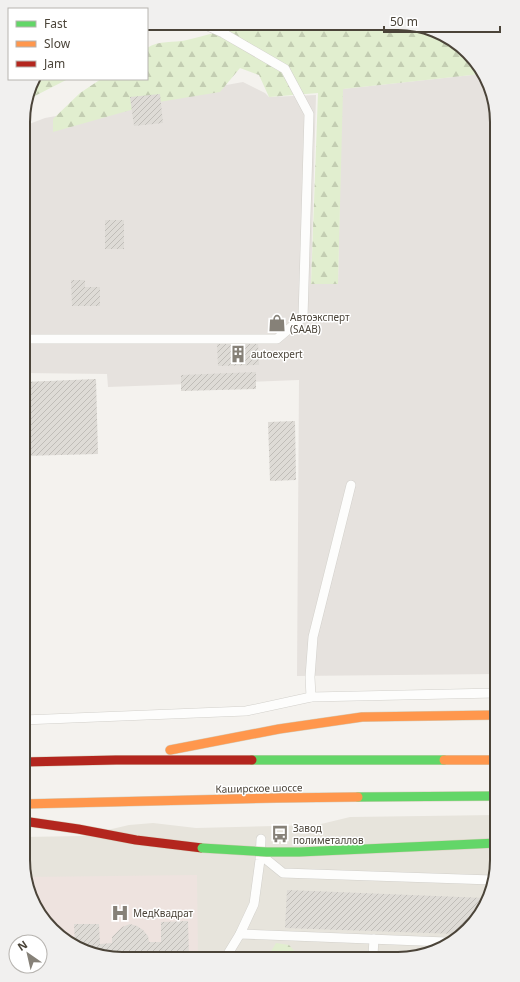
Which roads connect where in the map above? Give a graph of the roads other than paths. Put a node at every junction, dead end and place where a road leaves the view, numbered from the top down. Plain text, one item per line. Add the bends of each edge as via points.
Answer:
1 (216, 30) edge
2 (30, 339) edge
3 (351, 485) dead end
4 (490, 692) edge
5 (311, 697) junction
6 (490, 715) edge
7 (30, 720) edge
8 (116, 760) junction
9 (490, 760) edge
10 (30, 762) edge
11 (490, 796) edge
12 (30, 804) edge
13 (30, 822) edge
14 (261, 839) dead end
15 (490, 843) edge
16 (261, 855) junction
17 (488, 880) edge
18 (240, 934) junction
19 (374, 939) junction
20 (441, 942) edge
21 (229, 952) edge
22 (373, 952) edge

1 - 2 lane via 285,69 309,114 303,317 277,339
3 - 5 lane via 314,637
4 - 5 lane
5 - 7 lane via 246,711
6 - 8 main road via 362,717 279,729
8 - 9 main road
8 - 10 main road
11 - 12 main road, Каширское шоссе
13 - 15 main road, bridge via 136,840 267,852
14 - 16 lane
16 - 17 lane via 283,872
16 - 18 lane via 254,904
18 - 19 lane
18 - 21 lane
19 - 20 lane
19 - 22 lane

